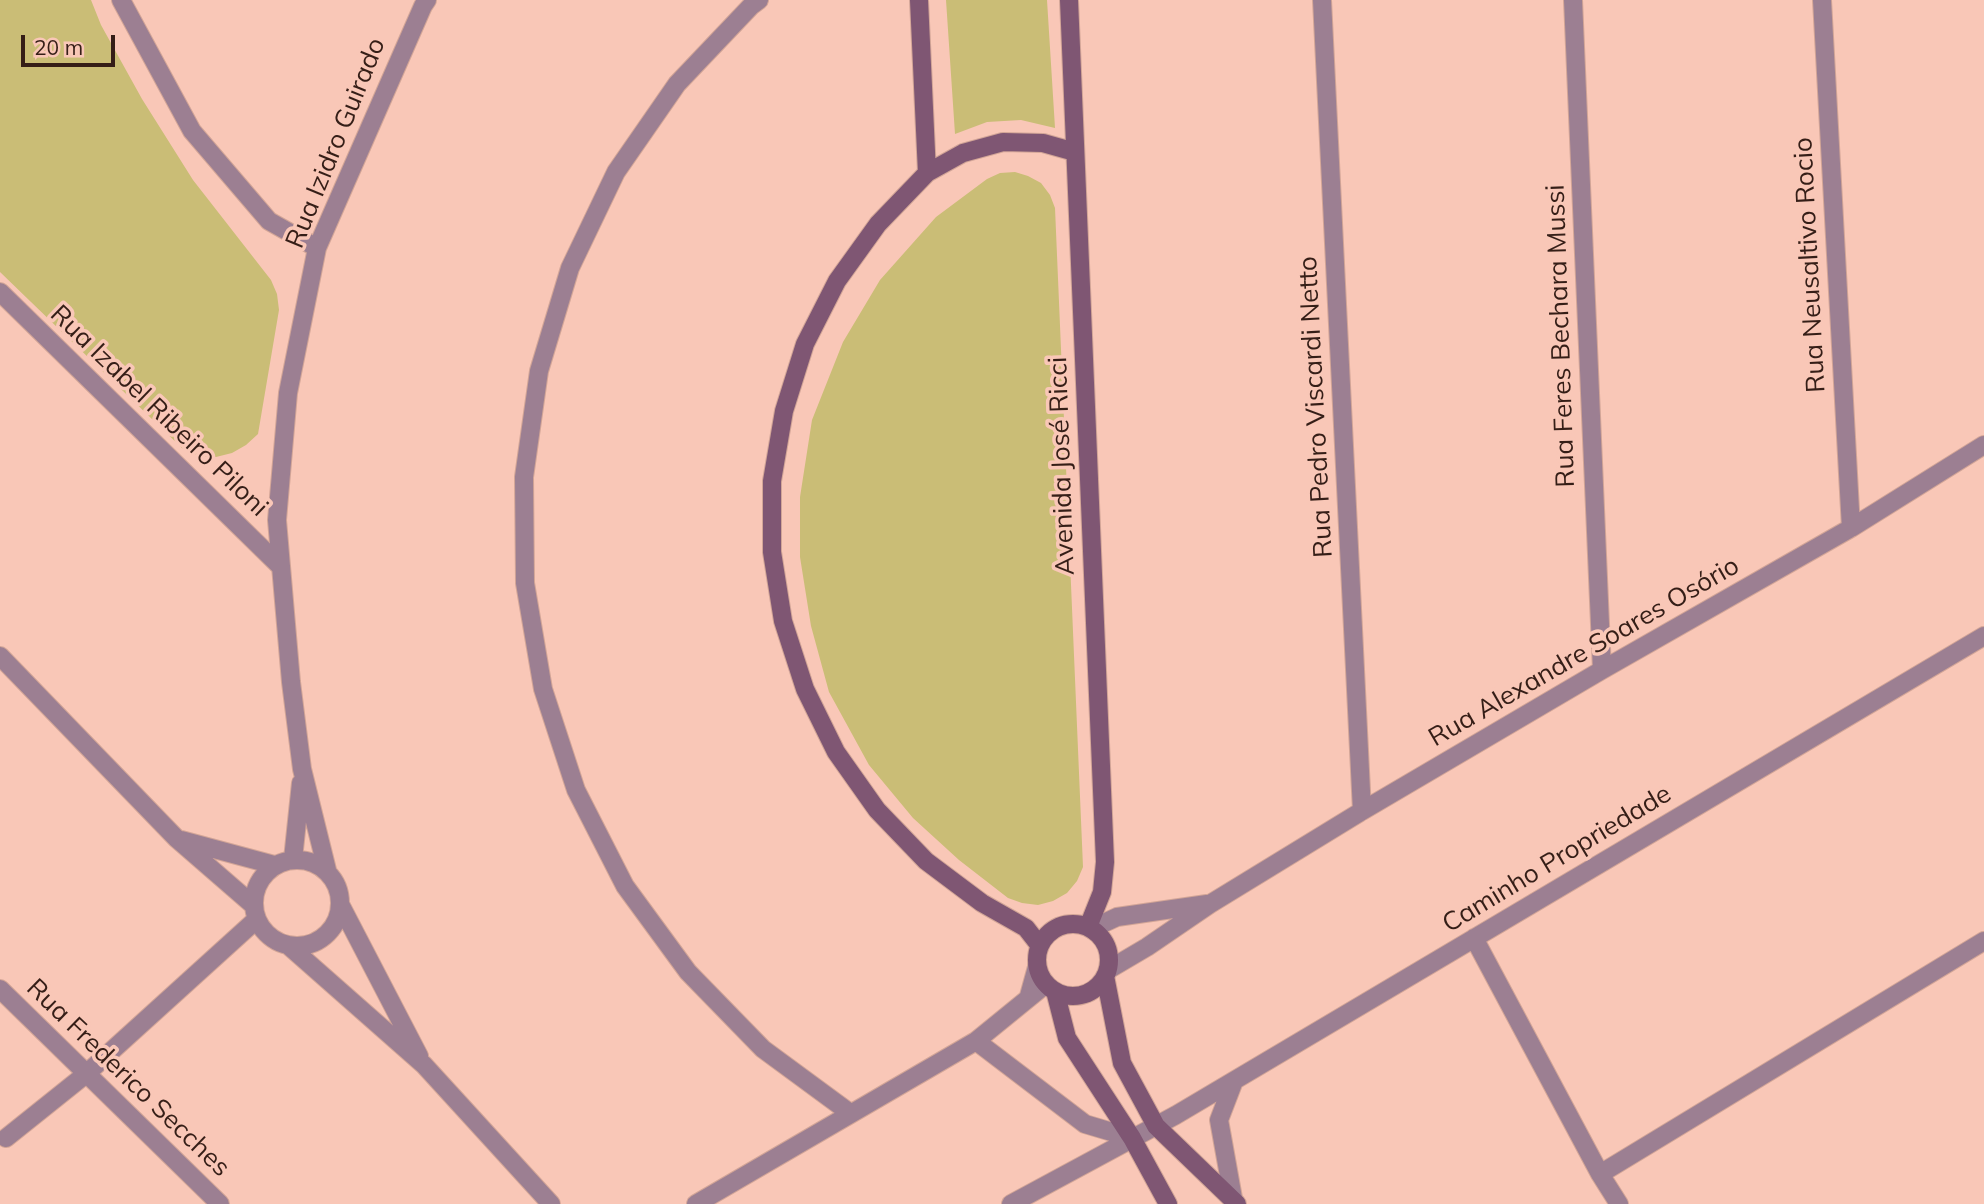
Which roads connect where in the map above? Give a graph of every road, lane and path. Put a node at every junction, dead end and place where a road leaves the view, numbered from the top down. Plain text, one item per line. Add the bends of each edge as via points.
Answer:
1 (121, 0) edge
2 (919, 0) edge
3 (1069, 0) edge
4 (1322, 0) edge
5 (1573, 0) edge
6 (1822, 0) edge
7 (423, 2) edge
8 (752, 2) edge
9 (1075, 152) junction
10 (927, 173) junction
11 (317, 248) junction
12 (0, 292) edge
13 (1984, 445) edge
14 (1851, 528) junction
15 (281, 567) junction
16 (1984, 636) edge
17 (0, 656) edge
18 (1602, 670) junction
19 (302, 769) junction
20 (1362, 811) junction
21 (177, 839) junction
22 (293, 859) junction
23 (274, 865) junction
24 (327, 870) junction
25 (1210, 904) junction
26 (341, 906) junction
27 (255, 912) junction
28 (1090, 928) junction
29 (1474, 938) junction
30 (1984, 941) edge
31 (289, 946) junction
32 (1040, 946) junction
33 (1037, 967) junction
34 (1107, 973) junction
35 (1051, 987) junction
36 (0, 989) edge
37 (1028, 999) junction
38 (976, 1041) junction
39 (424, 1065) junction
40 (86, 1074) junction
41 (1234, 1081) junction
42 (850, 1113) junction
43 (1156, 1126) junction
44 (6, 1138) dead end
45 (1132, 1138) junction
46 (1600, 1174) junction
47 (1235, 1201) edge
48 (220, 1204) edge
49 (551, 1204) edge
50 (696, 1204) edge
51 (1011, 1204) edge
52 (1168, 1204) edge
53 (1619, 1204) edge

1 - 11 street via 192,131 269,221
2 - 10 street
3 - 9 street, Avenida José Ricci
4 - 20 street, Rua Pedro Viscardi Netto
5 - 18 street, Rua Feres Bechara Mussi
6 - 14 street, Rua Neusaltivo Rocio
7 - 11 street, Rua Izidro Guirado
8 - 42 street via 677,84 616,172 570,268 537,384 524,477 525,583 543,689 576,790 625,886 688,972 754,1040
9 - 10 street via 1043,143 1003,142 963,153
9 - 28 street, Avenida José Ricci via 1105,862 1102,892
10 - 32 street via 878,223 837,281 805,344 784,411 774,470 772,552 783,621 805,688 843,762 877,810 926,861 982,903 1026,928
11 - 15 street, Rua Izidro Guirado via 288,393 277,520
12 - 15 street, Rua Izabel Ribeiro Piloni
13 - 14 street, Rua Alexandre Soares Osório
14 - 18 street, Rua Alexandre Soares Osório
15 - 19 street, Rua Izidro Guirado
16 - 29 street, Caminho Propriedade
17 - 21 street
18 - 20 street, Rua Alexandre Soares Osório
19 - 22 street, Rua Izidro Guirado
19 - 24 street, Rua Izidro Guirado
20 - 25 street, Rua Alexandre Soares Osório
21 - 23 street
21 - 27 street
22 - 23 street
22 - 24 street via 311,861
23 - 27 street via 255,890
24 - 26 street via 335,880
25 - 28 street, Rua Alexandre Soares Osório via 1117,917
25 - 34 street, Rua Alexandre Soares Osório
26 - 31 street via 329,933 303,946
26 - 39 street
27 - 31 street via 264,931
27 - 40 street
28 - 32 street via 1074,923 1059,927 1046,935
28 - 34 street via 1105,942
29 - 41 street, Caminho Propriedade
29 - 46 street
30 - 46 street
31 - 39 street
32 - 33 street
33 - 35 street
33 - 37 street
34 - 35 street via 1098,986 1078,996
34 - 43 street via 1122,1063
35 - 37 street
35 - 45 street via 1067,1038
36 - 40 street, Rua Frederico Secches
37 - 38 street
38 - 42 street
38 - 45 street via 1084,1124
39 - 49 street
40 - 44 street
40 - 48 street, Rua Frederico Secches
41 - 43 street, Caminho Propriedade
41 - 47 street via 1220,1120
42 - 50 street
43 - 45 street, Caminho Propriedade
43 - 47 street
45 - 51 street, Caminho Propriedade
45 - 52 street
46 - 53 street

